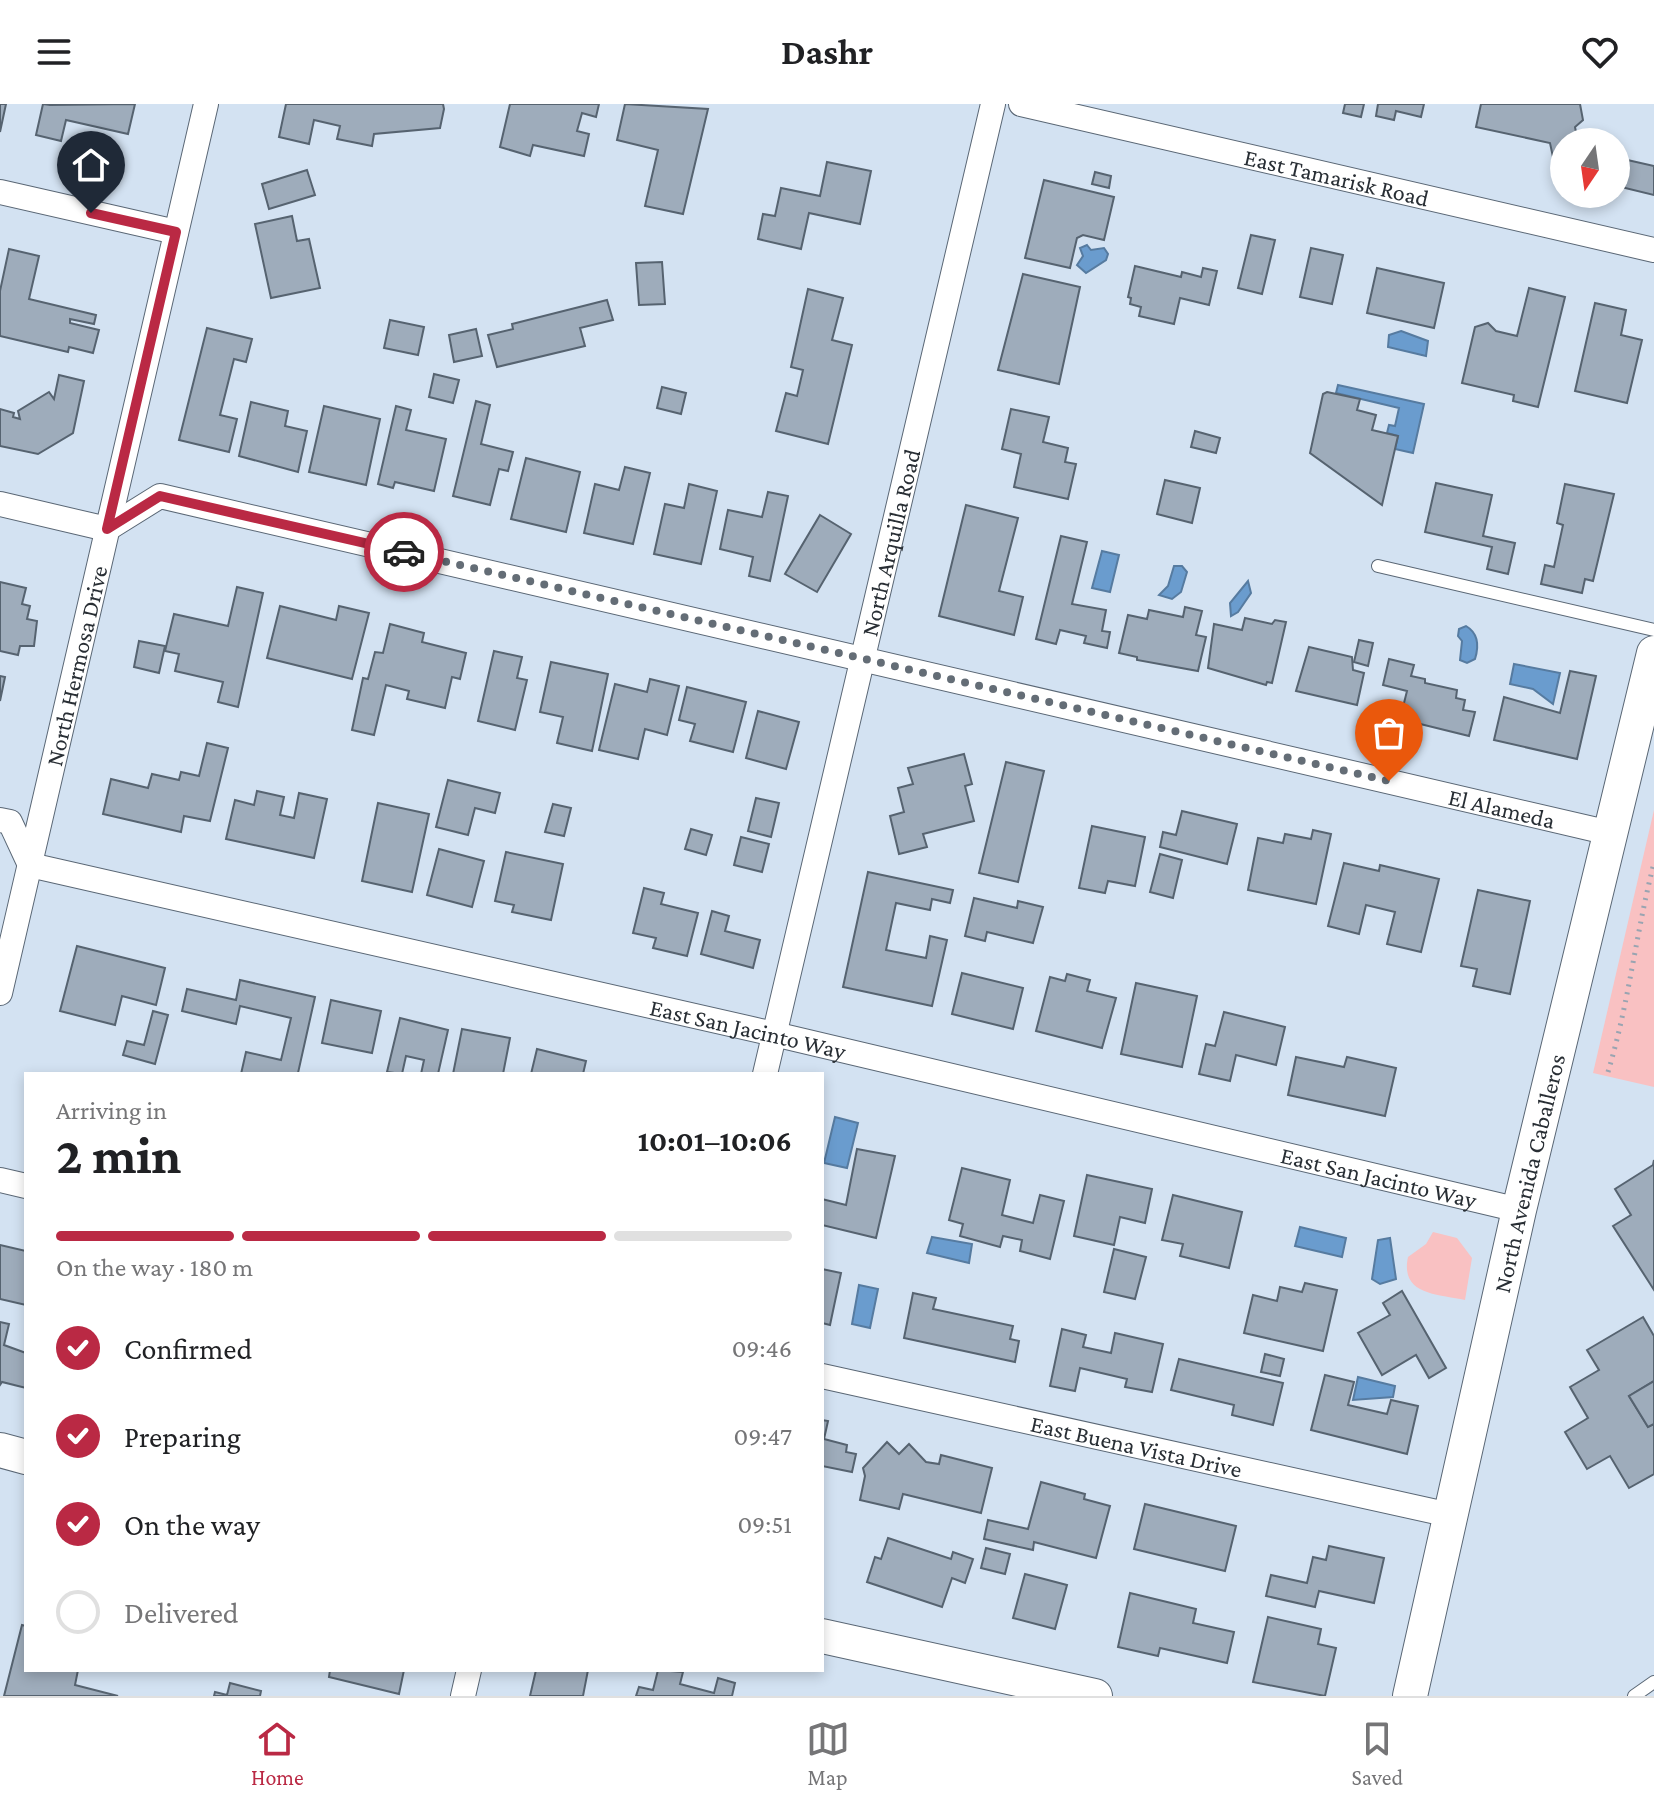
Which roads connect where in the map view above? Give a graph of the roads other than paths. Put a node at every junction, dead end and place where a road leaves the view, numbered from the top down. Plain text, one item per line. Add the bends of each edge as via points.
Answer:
1 (206, 104) edge
2 (993, 104) edge
3 (1021, 104) edge
4 (0, 192) edge
5 (176, 232) junction
6 (1654, 250) edge
7 (0, 504) edge
8 (107, 529) junction
9 (1378, 566) dead end
10 (1654, 630) edge
11 (1654, 653) edge
12 (862, 659) junction
13 (0, 820) edge
14 (1610, 833) junction
15 (30, 865) junction
16 (0, 993) edge
17 (774, 1034) junction
18 (765, 1072) edge
19 (0, 1180) edge
20 (24, 1186) edge
21 (1519, 1210) junction
22 (824, 1376) edge
23 (0, 1450) edge
24 (24, 1456) edge
25 (1450, 1515) junction
26 (824, 1636) edge
27 (469, 1672) edge
28 (1654, 1682) edge
29 (463, 1696) edge
30 (1095, 1696) edge
31 (1410, 1696) edge
32 (1634, 1696) edge

1 - 5 street, North Hermosa Drive
2 - 12 street, North Arquilla Road
3 - 6 street, East Tamarisk Road
4 - 5 street
5 - 8 street, North Hermosa Drive
7 - 8 street
8 - 12 street, El Alameda via 160,496
8 - 15 street, North Hermosa Drive
9 - 10 lane
11 - 14 street, North Avenida Caballeros
12 - 14 street, El Alameda
12 - 17 street, North Arquilla Road
13 - 15 street via 10,822
14 - 21 street, North Avenida Caballeros
15 - 16 street, North Hermosa Drive
15 - 17 street, East San Jacinto Way
17 - 18 street, North Arquilla Road
17 - 21 street, East San Jacinto Way
19 - 20 street
21 - 25 street, North Avenida Caballeros
22 - 25 street, East Buena Vista Drive
23 - 24 street
25 - 31 street, North Avenida Caballeros
26 - 30 street
27 - 29 street
28 - 32 lane

